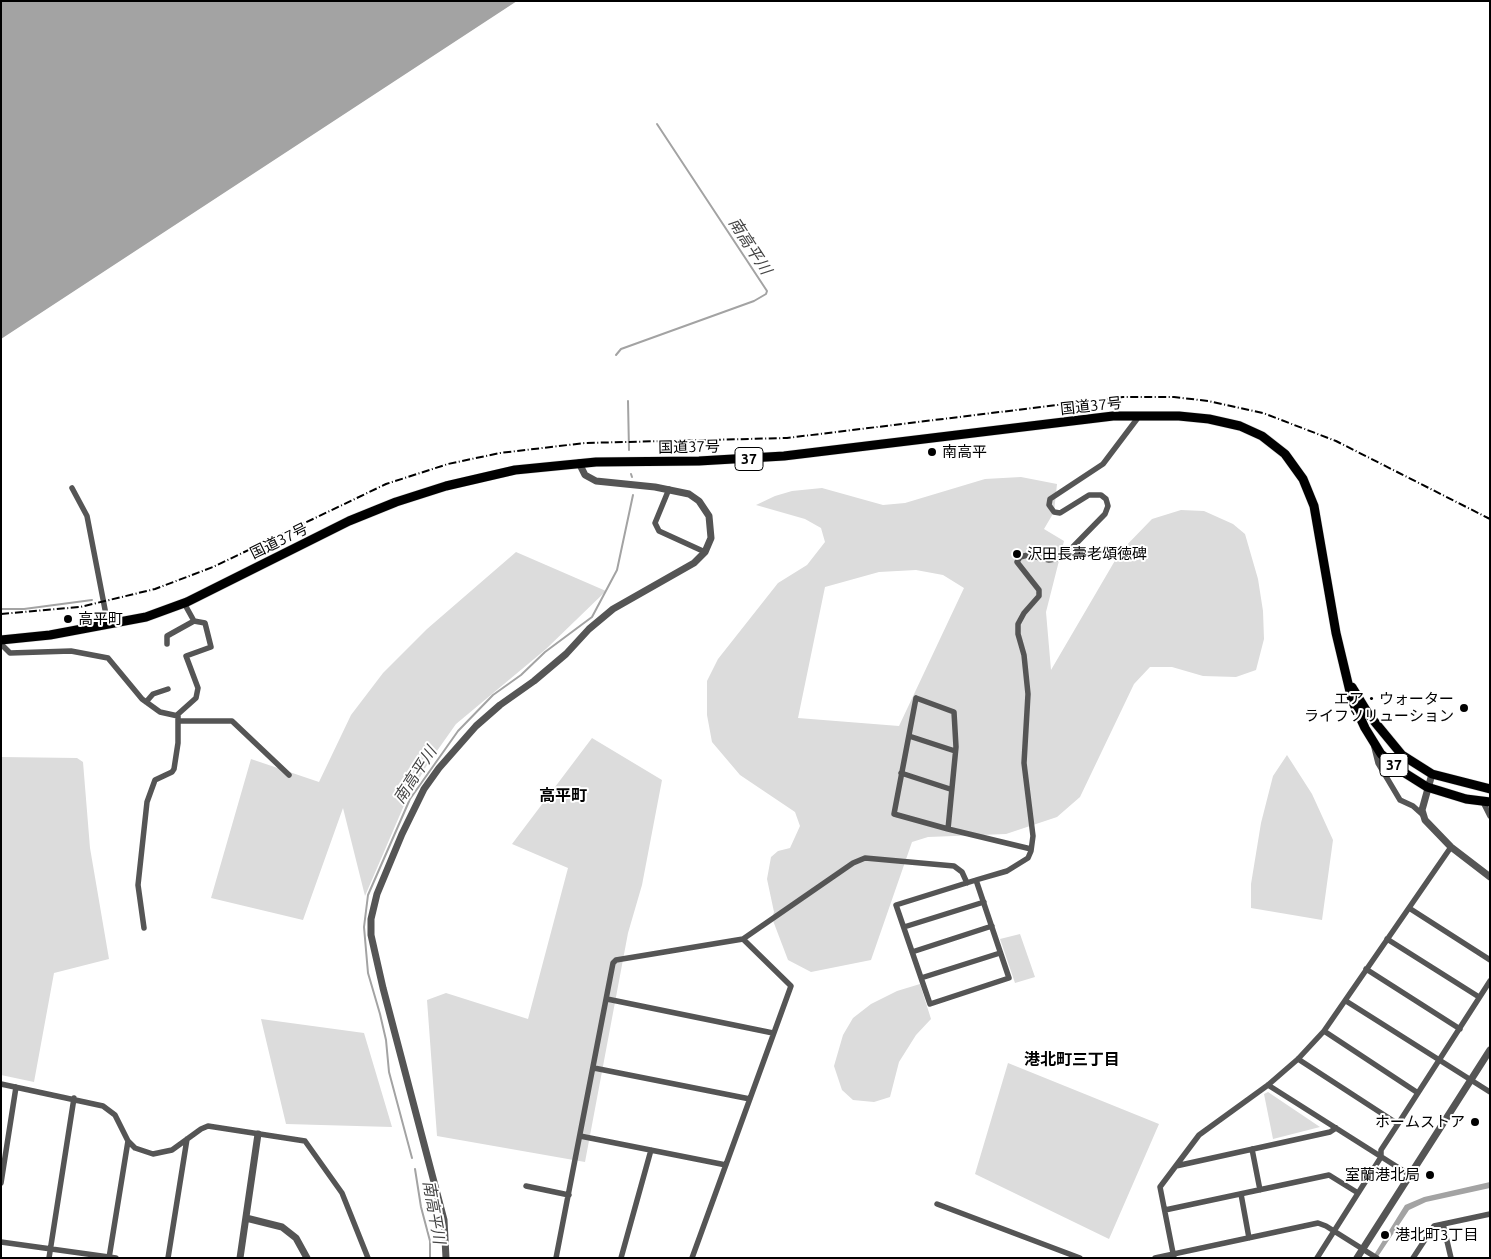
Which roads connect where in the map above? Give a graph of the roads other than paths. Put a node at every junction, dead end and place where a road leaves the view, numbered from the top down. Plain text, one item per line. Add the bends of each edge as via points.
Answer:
1 (1140, 415) junction
2 (578, 463) junction
3 (72, 488) dead end
4 (669, 489) junction
5 (705, 552) junction
6 (184, 603) junction
7 (194, 620) junction
8 (108, 625) junction
9 (1, 640) edge
10 (1, 644) edge
11 (168, 644) dead end
12 (1346, 676) junction
13 (168, 689) dead end
14 (146, 702) junction
15 (178, 718) junction
16 (909, 736) junction
17 (1374, 744) junction
18 (955, 751) junction
19 (901, 773) junction
20 (1432, 774) junction
21 (289, 775) dead end
22 (1427, 787) junction
23 (950, 789) junction
24 (1490, 789) edge
25 (1487, 802) edge
26 (1423, 815) junction
27 (1490, 816) edge
28 (948, 829) junction
29 (1451, 847) junction
30 (1031, 849) junction
31 (1490, 877) edge
32 (976, 880) junction
33 (967, 883) junction
34 (984, 902) junction
35 (1409, 908) junction
36 (992, 926) junction
37 (904, 927) junction
38 (144, 928) dead end
39 (743, 939) junction
40 (1387, 939) junction
41 (912, 952) junction
42 (1000, 953) junction
43 (1489, 957) edge
44 (1366, 969) junction
45 (921, 978) junction
46 (1490, 981) edge
47 (1479, 997) junction
48 (606, 999) junction
49 (1346, 1001) junction
50 (1460, 1029) junction
51 (1324, 1031) junction
52 (773, 1033) junction
53 (1490, 1050) edge
54 (1298, 1059) junction
55 (1440, 1061) junction
56 (594, 1068) junction
57 (1470, 1080) junction
58 (1, 1084) edge
59 (1268, 1085) junction
60 (16, 1087) junction
61 (1490, 1092) edge
62 (1418, 1093) junction
63 (74, 1098) junction
64 (750, 1099) junction
65 (1398, 1124) junction
66 (1336, 1128) junction
67 (258, 1134) junction
68 (580, 1136) junction
69 (187, 1139) junction
70 (128, 1141) junction
71 (1252, 1148) junction
72 (651, 1150) junction
73 (1382, 1157) junction
74 (726, 1165) junction
75 (1176, 1166) junction
76 (1410, 1175) junction
77 (1, 1183) edge
78 (526, 1186) dead end
79 (1260, 1190) junction
80 (1358, 1193) junction
81 (1241, 1194) junction
82 (569, 1195) junction
83 (937, 1204) dead end
84 (1165, 1210) junction
85 (1490, 1214) edge
86 (246, 1218) junction
87 (1443, 1224) junction
88 (1335, 1231) junction
89 (1249, 1238) junction
90 (1, 1242) edge
91 (1362, 1248) junction
92 (51, 1249) junction
93 (1174, 1256) edge
94 (1374, 1256) edge
95 (109, 1257) edge
96 (49, 1258) edge
97 (116, 1258) edge
98 (168, 1258) edge
99 (240, 1258) edge
100 (307, 1258) edge
101 (368, 1258) edge
102 (446, 1258) edge
103 (556, 1258) edge
104 (621, 1258) edge
105 (692, 1258) edge
106 (1080, 1258) edge
107 (1155, 1258) edge
108 (1317, 1258) edge
109 (1357, 1258) edge
110 (1413, 1258) edge
111 (1451, 1258) edge

1 - 2 highway, 国道37号 / 37 via 753,459
1 - 12 highway, 国道37号 / 37 via 1199,418 1240,426 1272,443 1294,464 1314,506
1 - 30 street via 1103,464 1050,499 1049,505 1054,512 1060,513 1090,495 1102,495 1108,506 1104,514 1062,558 1049,560 1028,555 1020,557 1017,562 1039,590 1039,596 1021,618 1018,634 1028,694 1024,763 1033,836
2 - 4 street via 585,475 596,481
2 - 6 highway, 国道37号 / 37 via 515,470 396,502 349,521
3 - 8 street via 86,516
4 - 5 street via 689,494 704,508 711,533
4 - 5 street via 655,523 659,531
5 - 102 street via 680,572 613,609 566,654 476,726 424,790 377,894 371,935 444,1220
6 - 7 street
6 - 8 highway, 国道37号 / 37 via 146,617
7 - 11 street via 167,636
7 - 15 street via 205,623 211,647 186,656 198,688 196,698
8 - 9 highway, 国道37号 / 37
10 - 14 street via 10,653 71,651 108,658
12 - 17 highway, 国道37号 / 37 via 1355,709
12 - 20 highway, 国道37号 / 37 via 1387,738 1402,754
13 - 14 street via 154,694
14 - 15 street via 160,712
15 - 21 street via 232,721
15 - 38 street via 174,769 155,780 147,802 138,885
16 - 18 street
16 - 18 street via 916,698 954,712
16 - 19 street
17 - 22 highway, 国道37号 / 37 via 1400,770
17 - 26 street via 1378,763 1400,800
18 - 23 street
19 - 23 street
19 - 28 street via 894,814
20 - 22 street
20 - 24 highway, 国道37号 / 37
22 - 25 highway, 国道37号 / 37
22 - 26 street
23 - 28 street
25 - 27 street
26 - 29 street via 1433,831
28 - 30 street
29 - 31 street
29 - 35 street
30 - 32 street via 1028,858 1008,871
32 - 33 street
32 - 34 street
33 - 37 street via 896,905
33 - 39 street via 962,872 954,866 865,858 853,862
34 - 36 street
34 - 37 street
35 - 40 street
35 - 43 street
36 - 41 street
36 - 42 street
37 - 41 street
39 - 48 street via 616,960
39 - 52 street via 791,986
40 - 44 street
40 - 47 street
41 - 45 street
42 - 45 street
42 - 45 street via 1009,978 930,1004
44 - 49 street
44 - 50 street
46 - 47 street
47 - 50 street
48 - 52 street
48 - 56 street
49 - 51 street
49 - 55 street
50 - 55 street
51 - 54 street
51 - 62 street
52 - 64 street
53 - 57 street
54 - 59 street
54 - 65 street
55 - 57 street
55 - 62 street
56 - 64 street
56 - 68 street
57 - 61 street
57 - 76 street
58 - 60 street
59 - 66 street
59 - 75 street via 1199,1135
60 - 63 street
60 - 77 street
62 - 65 street
63 - 70 street via 109,1109
63 - 92 street
64 - 74 street
65 - 73 street via 1382,1150
66 - 71 street via 1330,1132
66 - 73 street
67 - 69 street via 208,1126
67 - 86 street
67 - 101 street via 305,1141 342,1193
68 - 72 street
68 - 82 street
69 - 70 street via 172,1150 154,1154 135,1148
69 - 98 street
70 - 95 street
71 - 75 street
71 - 79 street
72 - 74 street
72 - 104 street
73 - 76 street
73 - 80 street
74 - 105 street
75 - 84 street via 1160,1188
76 - 91 street
78 - 82 street
79 - 80 street via 1330,1175
79 - 81 street
80 - 88 street
81 - 84 street
81 - 89 street
82 - 103 street
83 - 106 street
84 - 93 street
85 - 87 street
86 - 99 street
86 - 100 street via 282,1226 296,1238
87 - 110 street via 1434,1226
87 - 111 street
88 - 89 street via 1318,1223
88 - 91 street
88 - 108 street
89 - 93 street
90 - 92 street
91 - 94 street
91 - 109 street
92 - 95 street
92 - 96 street
93 - 107 street
95 - 97 street

